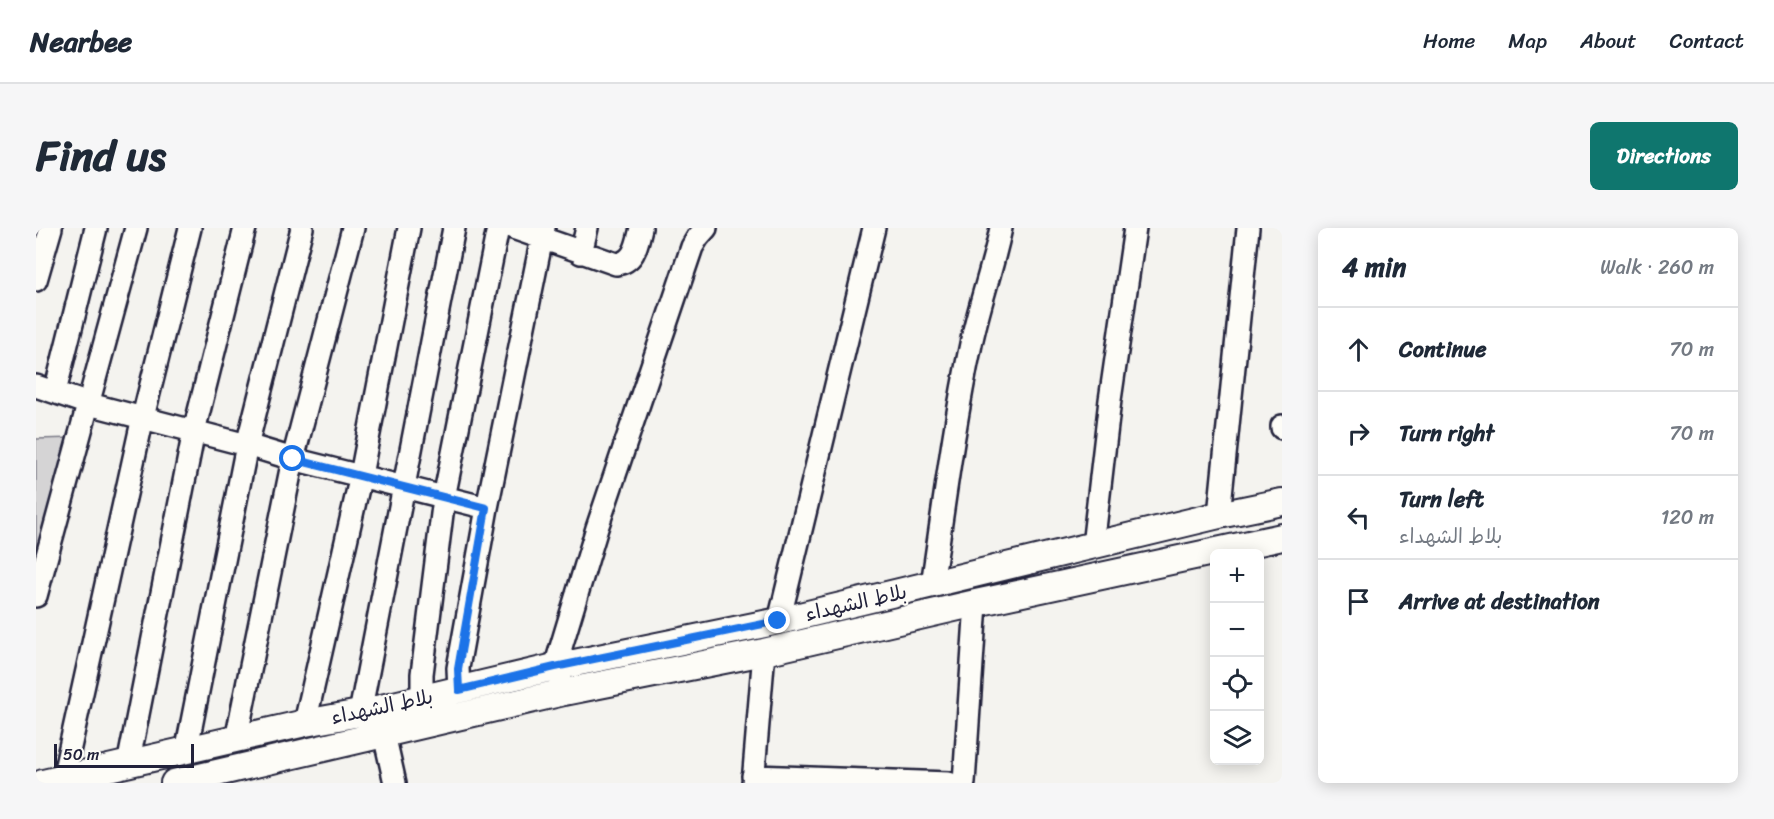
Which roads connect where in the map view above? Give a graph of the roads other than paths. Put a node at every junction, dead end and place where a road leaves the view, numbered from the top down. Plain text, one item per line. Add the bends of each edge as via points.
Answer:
1 (51, 228) edge
2 (96, 228) edge
3 (136, 228) edge
4 (190, 228) edge
5 (245, 228) edge
6 (302, 228) edge
7 (353, 228) edge
8 (409, 228) edge
9 (454, 228) edge
10 (498, 228) edge
11 (513, 228) edge
12 (587, 228) edge
13 (641, 228) edge
14 (706, 228) edge
15 (874, 228) edge
16 (1001, 228) edge
17 (1135, 228) edge
18 (1248, 228) edge
19 (543, 233) edge
20 (581, 253) junction
21 (36, 280) edge
22 (46, 389) edge
23 (89, 404) junction
24 (143, 417) junction
25 (194, 431) junction
26 (247, 445) junction
27 (293, 459) junction
28 (361, 475) junction
29 (402, 488) junction
30 (444, 498) junction
31 (1282, 502) edge
32 (486, 508) junction
33 (1219, 515) junction
34 (1282, 537) edge
35 (1093, 546) junction
36 (932, 585) junction
37 (36, 596) edge
38 (976, 603) junction
39 (778, 621) junction
40 (764, 652) junction
41 (555, 667) junction
42 (459, 690) junction
43 (564, 692) junction
44 (422, 699) junction
45 (360, 713) junction
46 (305, 723) junction
47 (384, 734) junction
48 (236, 740) junction
49 (186, 752) junction
50 (128, 765) junction
51 (753, 780) edge
52 (53, 781) edge
53 (864, 781) edge
54 (174, 783) edge
55 (395, 783) edge
56 (949, 783) edge
57 (964, 783) edge

1 - 21 street
2 - 22 street
3 - 23 street
4 - 24 street
5 - 25 street
6 - 26 street
7 - 27 street
8 - 28 street
9 - 29 street
10 - 30 street
11 - 19 street
12 - 20 street
13 - 20 street via 635,250 624,263
14 - 41 street via 692,247 673,301
15 - 39 street
16 - 36 street via 971,341
17 - 35 street
18 - 33 street
19 - 20 street
19 - 32 street
22 - 23 street
23 - 24 street
23 - 37 street
24 - 25 street
24 - 52 street
25 - 26 street
25 - 50 street
26 - 27 street
26 - 49 street
27 - 28 street
27 - 48 street
28 - 29 street
28 - 46 street
29 - 30 street
29 - 45 street
30 - 32 street
30 - 44 street
31 - 33 main road, بلاط الشهداء
32 - 42 street via 458,669
33 - 35 main road, بلاط الشهداء
34 - 38 main road
35 - 36 main road, بلاط الشهداء
36 - 39 main road, بلاط الشهداء
38 - 40 main road
38 - 57 street
39 - 41 main road, بلاط الشهداء
40 - 43 main road
40 - 51 street
41 - 42 main road, بلاط الشهداء
41 - 43 street
42 - 44 main road, بلاط الشهداء
43 - 47 main road
44 - 45 main road, بلاط الشهداء
45 - 46 main road, بلاط الشهداء
46 - 48 main road, بلاط الشهداء
47 - 54 main road
47 - 55 street
48 - 49 main road, بلاط الشهداء
49 - 50 main road, بلاط الشهداء
50 - 52 main road, بلاط الشهداء
51 - 53 street
53 - 56 street

